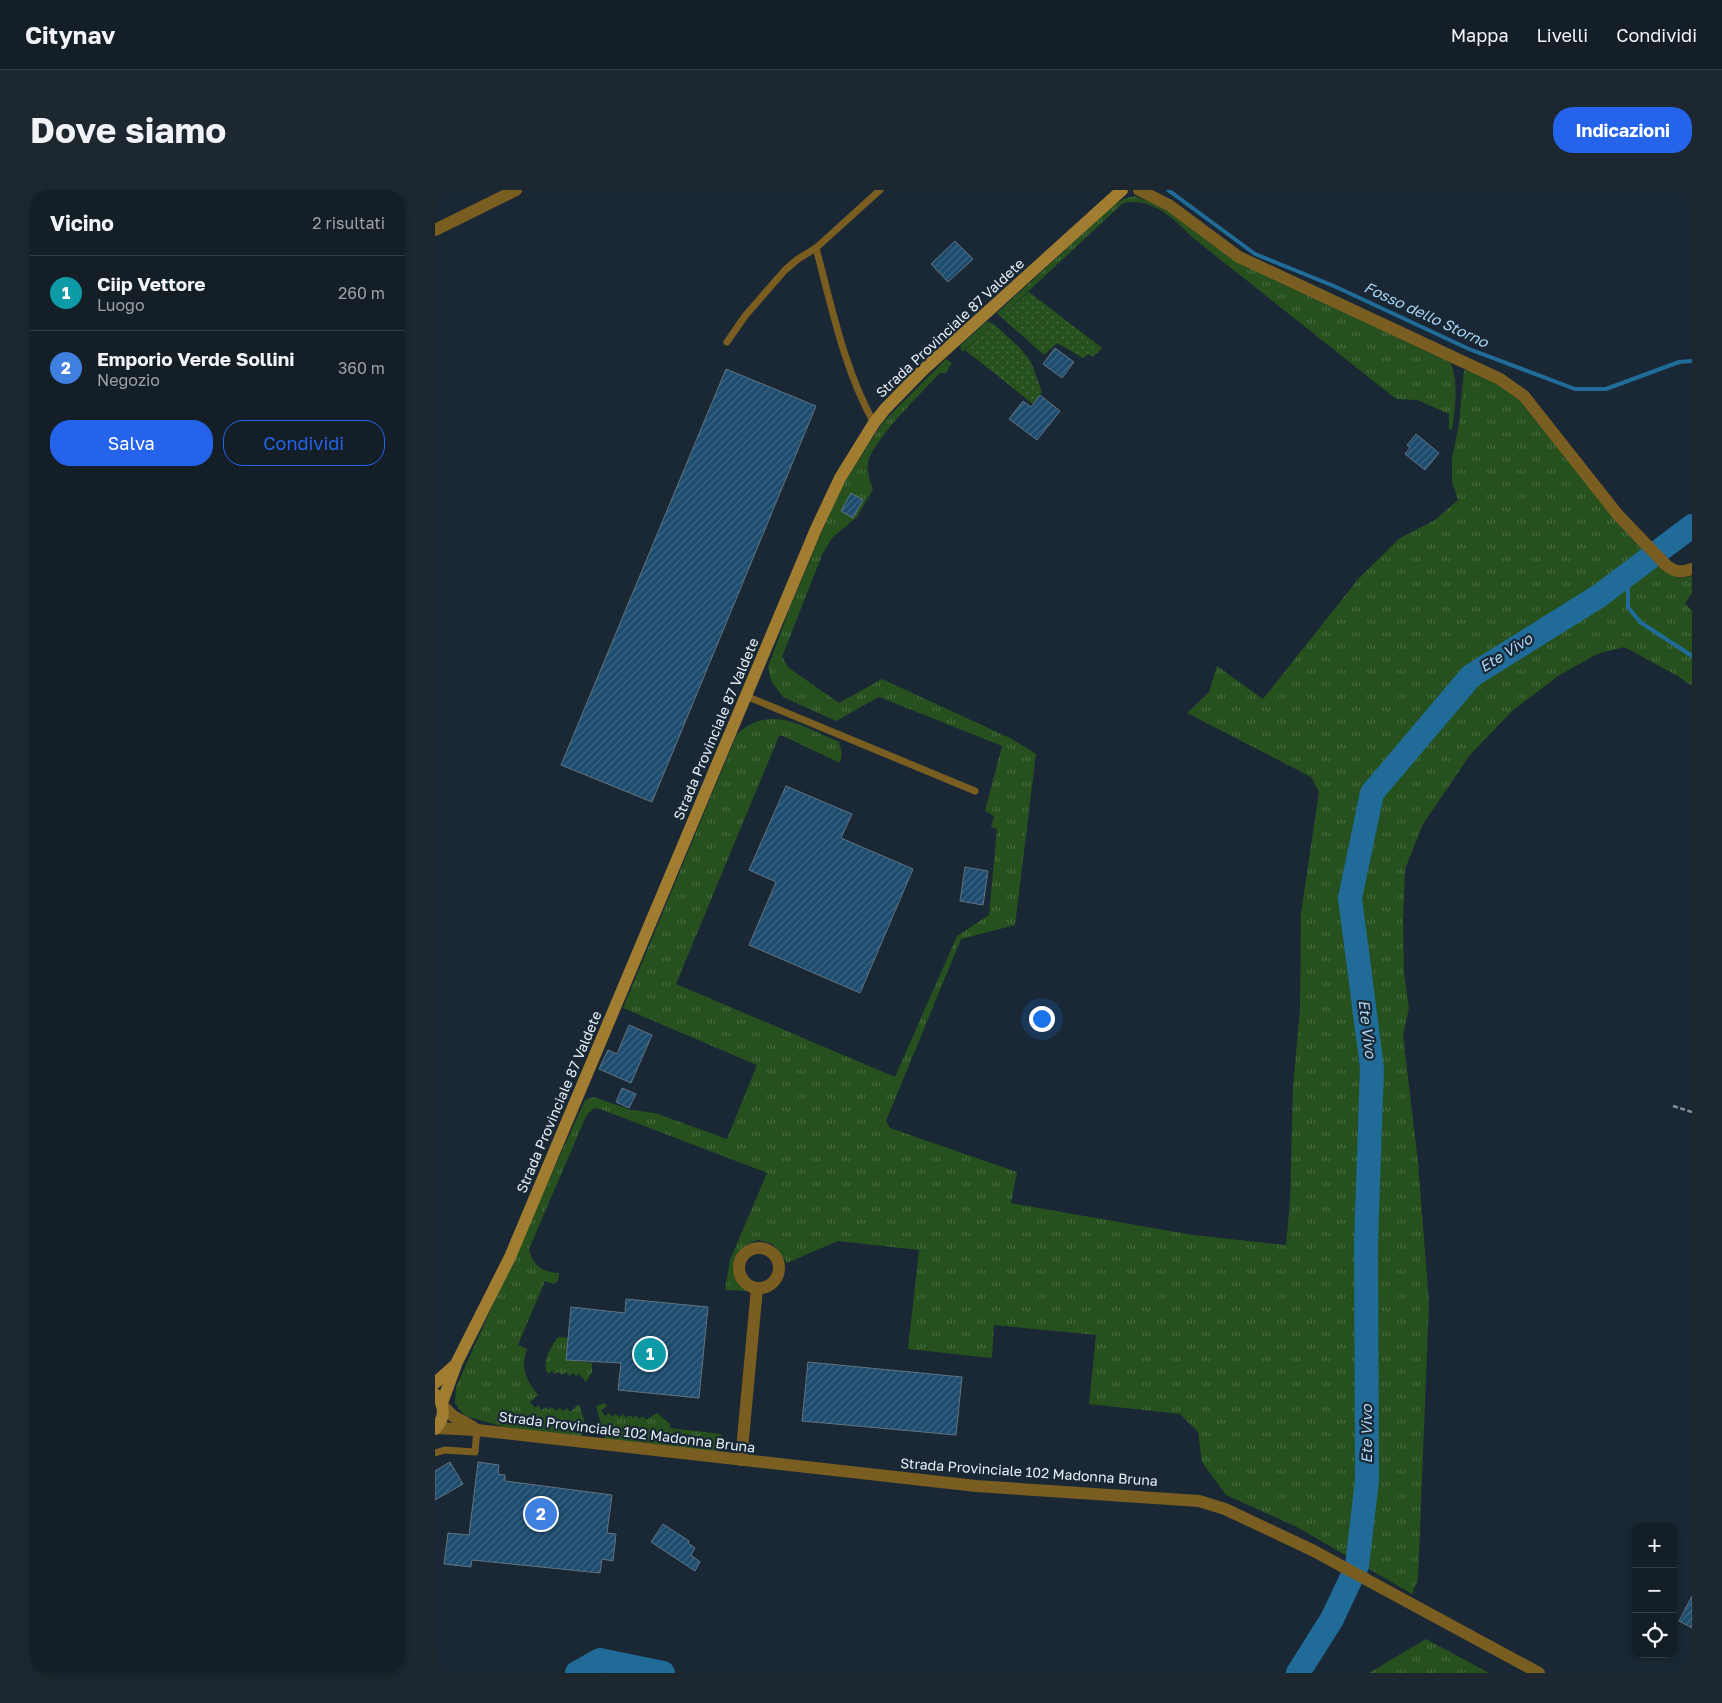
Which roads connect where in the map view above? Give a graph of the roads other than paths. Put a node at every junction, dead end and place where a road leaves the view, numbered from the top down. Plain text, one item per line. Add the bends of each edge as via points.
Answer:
1 (516, 190) edge
2 (879, 190) edge
3 (1122, 190) edge
4 (1139, 190) edge
5 (435, 230) edge
6 (816, 248) junction
7 (727, 342) dead end
8 (874, 423) junction
9 (1692, 569) edge
10 (746, 696) junction
11 (975, 791) dead end
12 (757, 1288) dead end
13 (457, 1362) junction
14 (435, 1383) edge
15 (440, 1401) edge
16 (435, 1429) edge
17 (477, 1430) junction
18 (435, 1453) edge
19 (741, 1460) junction
20 (1539, 1673) edge

1 - 5 street
2 - 6 lane
3 - 8 main road, Strada Provinciale 87 Valdete via 923,370
4 - 9 street via 1169,205 1239,257 1500,379 1524,396 1618,515 1666,565 1674,571
6 - 7 lane via 785,270
6 - 8 lane via 847,365 860,399
8 - 10 main road, Strada Provinciale 87 Valdete via 840,478 816,529
10 - 11 lane
10 - 13 main road, Strada Provinciale 87 Valdete via 510,1257
12 - 19 street
13 - 14 main road, Strada Provinciale 87 Valdete
13 - 15 main road, Strada Provinciale 87 Valdete
15 - 16 main road, Strada Provinciale 87 Valdete via 443,1418
15 - 17 street, Strada Provinciale 102 Madonna Bruna via 458,1419
16 - 17 street, Strada Provinciale 102 Madonna Bruna
17 - 18 lane via 475,1452 445,1450
17 - 19 street, Strada Provinciale 102 Madonna Bruna
19 - 20 street, Strada Provinciale 102 Madonna Bruna via 976,1486 1199,1501 1225,1509 1312,1550

